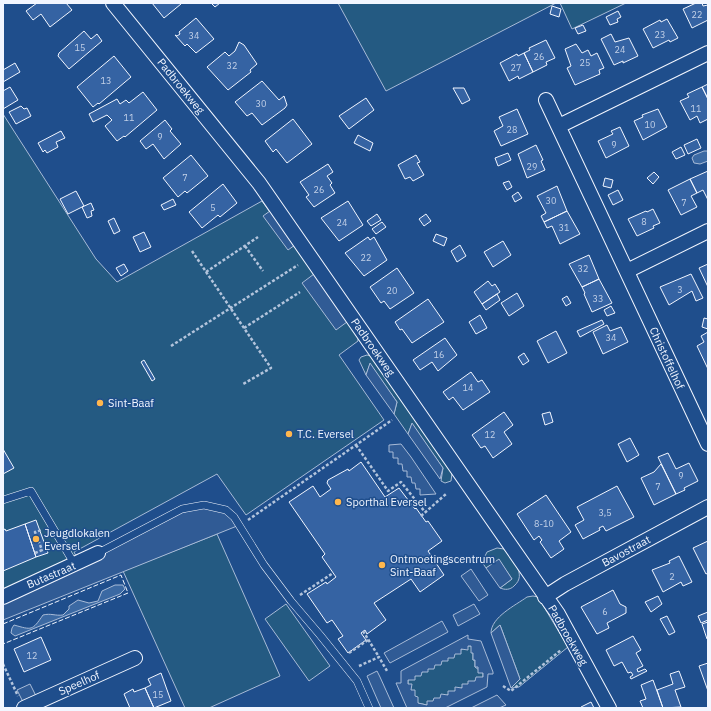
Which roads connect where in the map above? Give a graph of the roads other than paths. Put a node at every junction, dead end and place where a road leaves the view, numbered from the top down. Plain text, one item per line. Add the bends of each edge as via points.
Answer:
1 (113, 3) edge
2 (708, 53) edge
3 (546, 100) dead end
4 (559, 126) junction
5 (708, 231) edge
6 (627, 271) junction
7 (708, 444) edge
8 (3, 500) edge
9 (708, 507) edge
10 (98, 553) joint
11 (75, 565) junction
12 (545, 596) junction
13 (3, 597) edge
14 (135, 658) dead end
15 (24, 708) edge
16 (369, 708) edge
17 (609, 708) edge

1 - 12 street, Padbroekweg via 259,183
2 - 4 street
3 - 4 street, Christoffelhof
4 - 6 street, Christoffelhof
5 - 6 street
6 - 7 street, Christoffelhof
8 - 11 lane via 31,491
9 - 12 street, Bavostraat
10 - 11 street, Butastraat
10 - 16 lane via 168,515 194,506 204,505 226,510 234,517 264,565 291,601 357,681
11 - 13 street, Butastraat
12 - 17 street, Padbroekweg via 558,614
14 - 15 street, Speelhof

